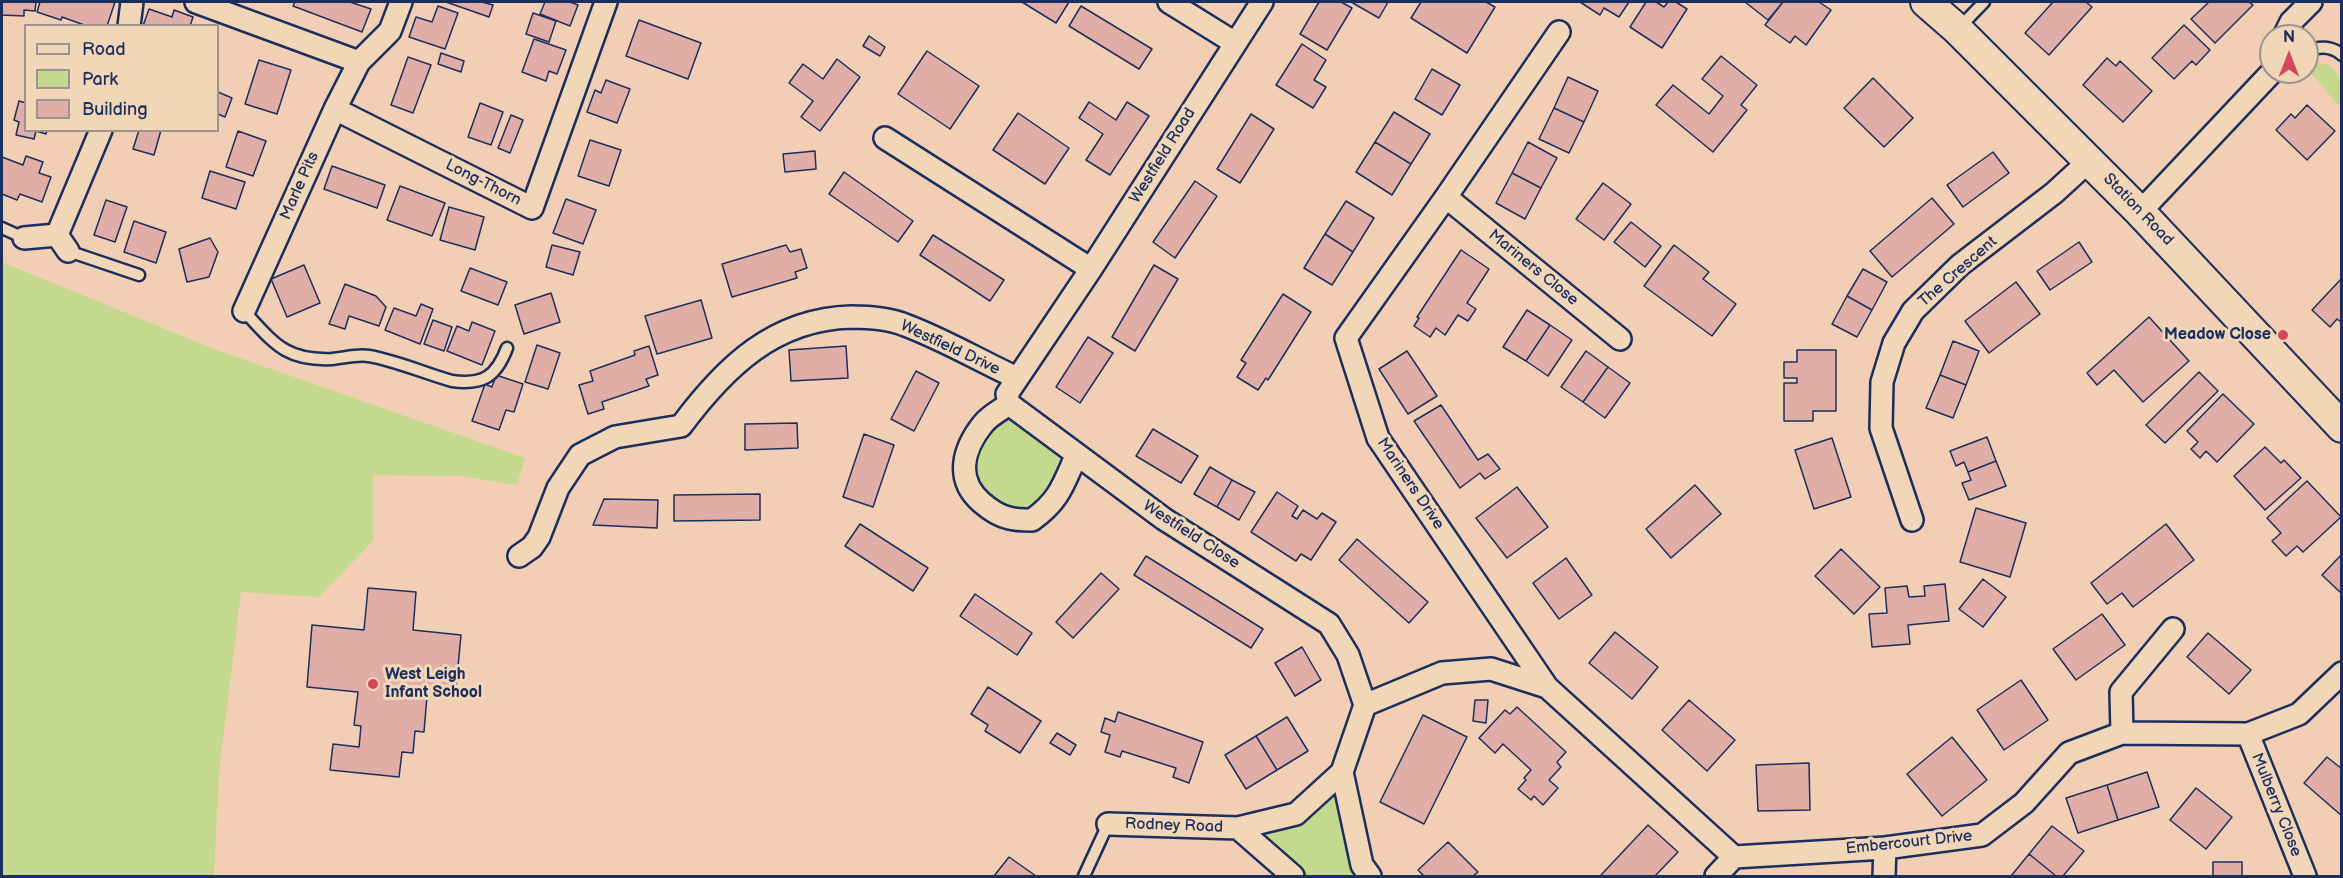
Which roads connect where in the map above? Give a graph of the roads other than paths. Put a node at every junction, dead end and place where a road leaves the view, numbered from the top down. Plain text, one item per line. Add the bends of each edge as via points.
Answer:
1 (132, 2) edge
2 (196, 2) edge
3 (401, 2) edge
4 (606, 2) edge
5 (1169, 2) edge
6 (1262, 2) edge
7 (1926, 2) edge
8 (1984, 2) edge
9 (2311, 2) edge
10 (129, 24) edge
11 (2290, 24) edge
12 (1958, 29) junction
13 (1559, 32) dead end
14 (1235, 43) junction
15 (2319, 48) edge
16 (2342, 55) edge
17 (359, 62) junction
18 (2261, 84) edge
19 (335, 109) junction
20 (100, 132) edge
21 (885, 138) dead end
22 (2089, 161) junction
23 (1446, 197) junction
24 (2140, 212) junction
25 (2, 228) edge
26 (24, 238) joint
27 (63, 243) junction
28 (1091, 269) junction
29 (139, 275) dead end
30 (244, 311) joint
31 (1620, 339) dead end
32 (507, 348) dead end
33 (1017, 378) junction
34 (1009, 404) junction
35 (2342, 428) edge
36 (1076, 456) junction
37 (1911, 520) dead end
38 (519, 556) dead end
39 (2173, 629) dead end
40 (2342, 673) edge
41 (1547, 687) junction
42 (1365, 705) junction
43 (2122, 734) junction
44 (2248, 734) junction
45 (1342, 772) junction
46 (1108, 824) joint
47 (1238, 828) junction
48 (1885, 848) junction
49 (1734, 857) junction
50 (1084, 876) edge
51 (1293, 876) edge
52 (1370, 876) edge
53 (1716, 876) edge
54 (1884, 876) edge
55 (2305, 876) edge

1 - 10 street
2 - 17 street
3 - 17 street, Marle Pits via 390,31
4 - 19 street, Long-Thorn via 532,208
5 - 14 street
6 - 14 street, Westfield Road
7 - 12 street, Station Road
8 - 12 lane
9 - 11 street
12 - 22 street, Station Road
13 - 23 street, Mariners Drive
14 - 28 street, Westfield Road
15 - 16 lane via 2326,47
17 - 19 street, Marle Pits
18 - 24 street
19 - 30 street, Marle Pits
20 - 27 street
21 - 28 street
22 - 24 street, Station Road
22 - 37 street, The Crescent via 1960,265 1913,312 1894,343 1882,382 1881,428
23 - 31 street, Mariners Close
23 - 41 street, Mariners Drive via 1346,338 1378,438
24 - 35 street, Station Road
25 - 26 lane
26 - 27 street
27 - 29 lane
28 - 33 street, Westfield Road
30 - 32 lane via 275,342 298,357 368,356 464,383 483,380 501,365
33 - 34 street via 1007,394
33 - 38 street, Westfield Drive via 904,324 872,317 825,318 792,328 755,348 707,391 681,426 615,437 580,455 558,488 539,537
34 - 36 street, Westfield Close
34 - 36 street via 984,422 964,462 971,493 989,509 1008,518 1032,520 1051,507
36 - 42 street, Westfield Close via 1164,519 1329,624 1348,655
39 - 43 street via 2121,692
40 - 44 street, Embercourt Drive via 2298,714
41 - 42 street via 1491,669 1442,673
41 - 49 street, Mariners Drive
42 - 45 street
43 - 44 street, Embercourt Drive
43 - 48 street, Embercourt Drive via 2069,753 2024,803 1982,835
44 - 55 street, Mulberry Close
45 - 47 street via 1296,814
45 - 52 street via 1362,865
46 - 47 street, Rodney Road
46 - 50 lane
47 - 51 street, Rodney Road
48 - 49 street, Embercourt Drive
48 - 54 street
49 - 53 street

